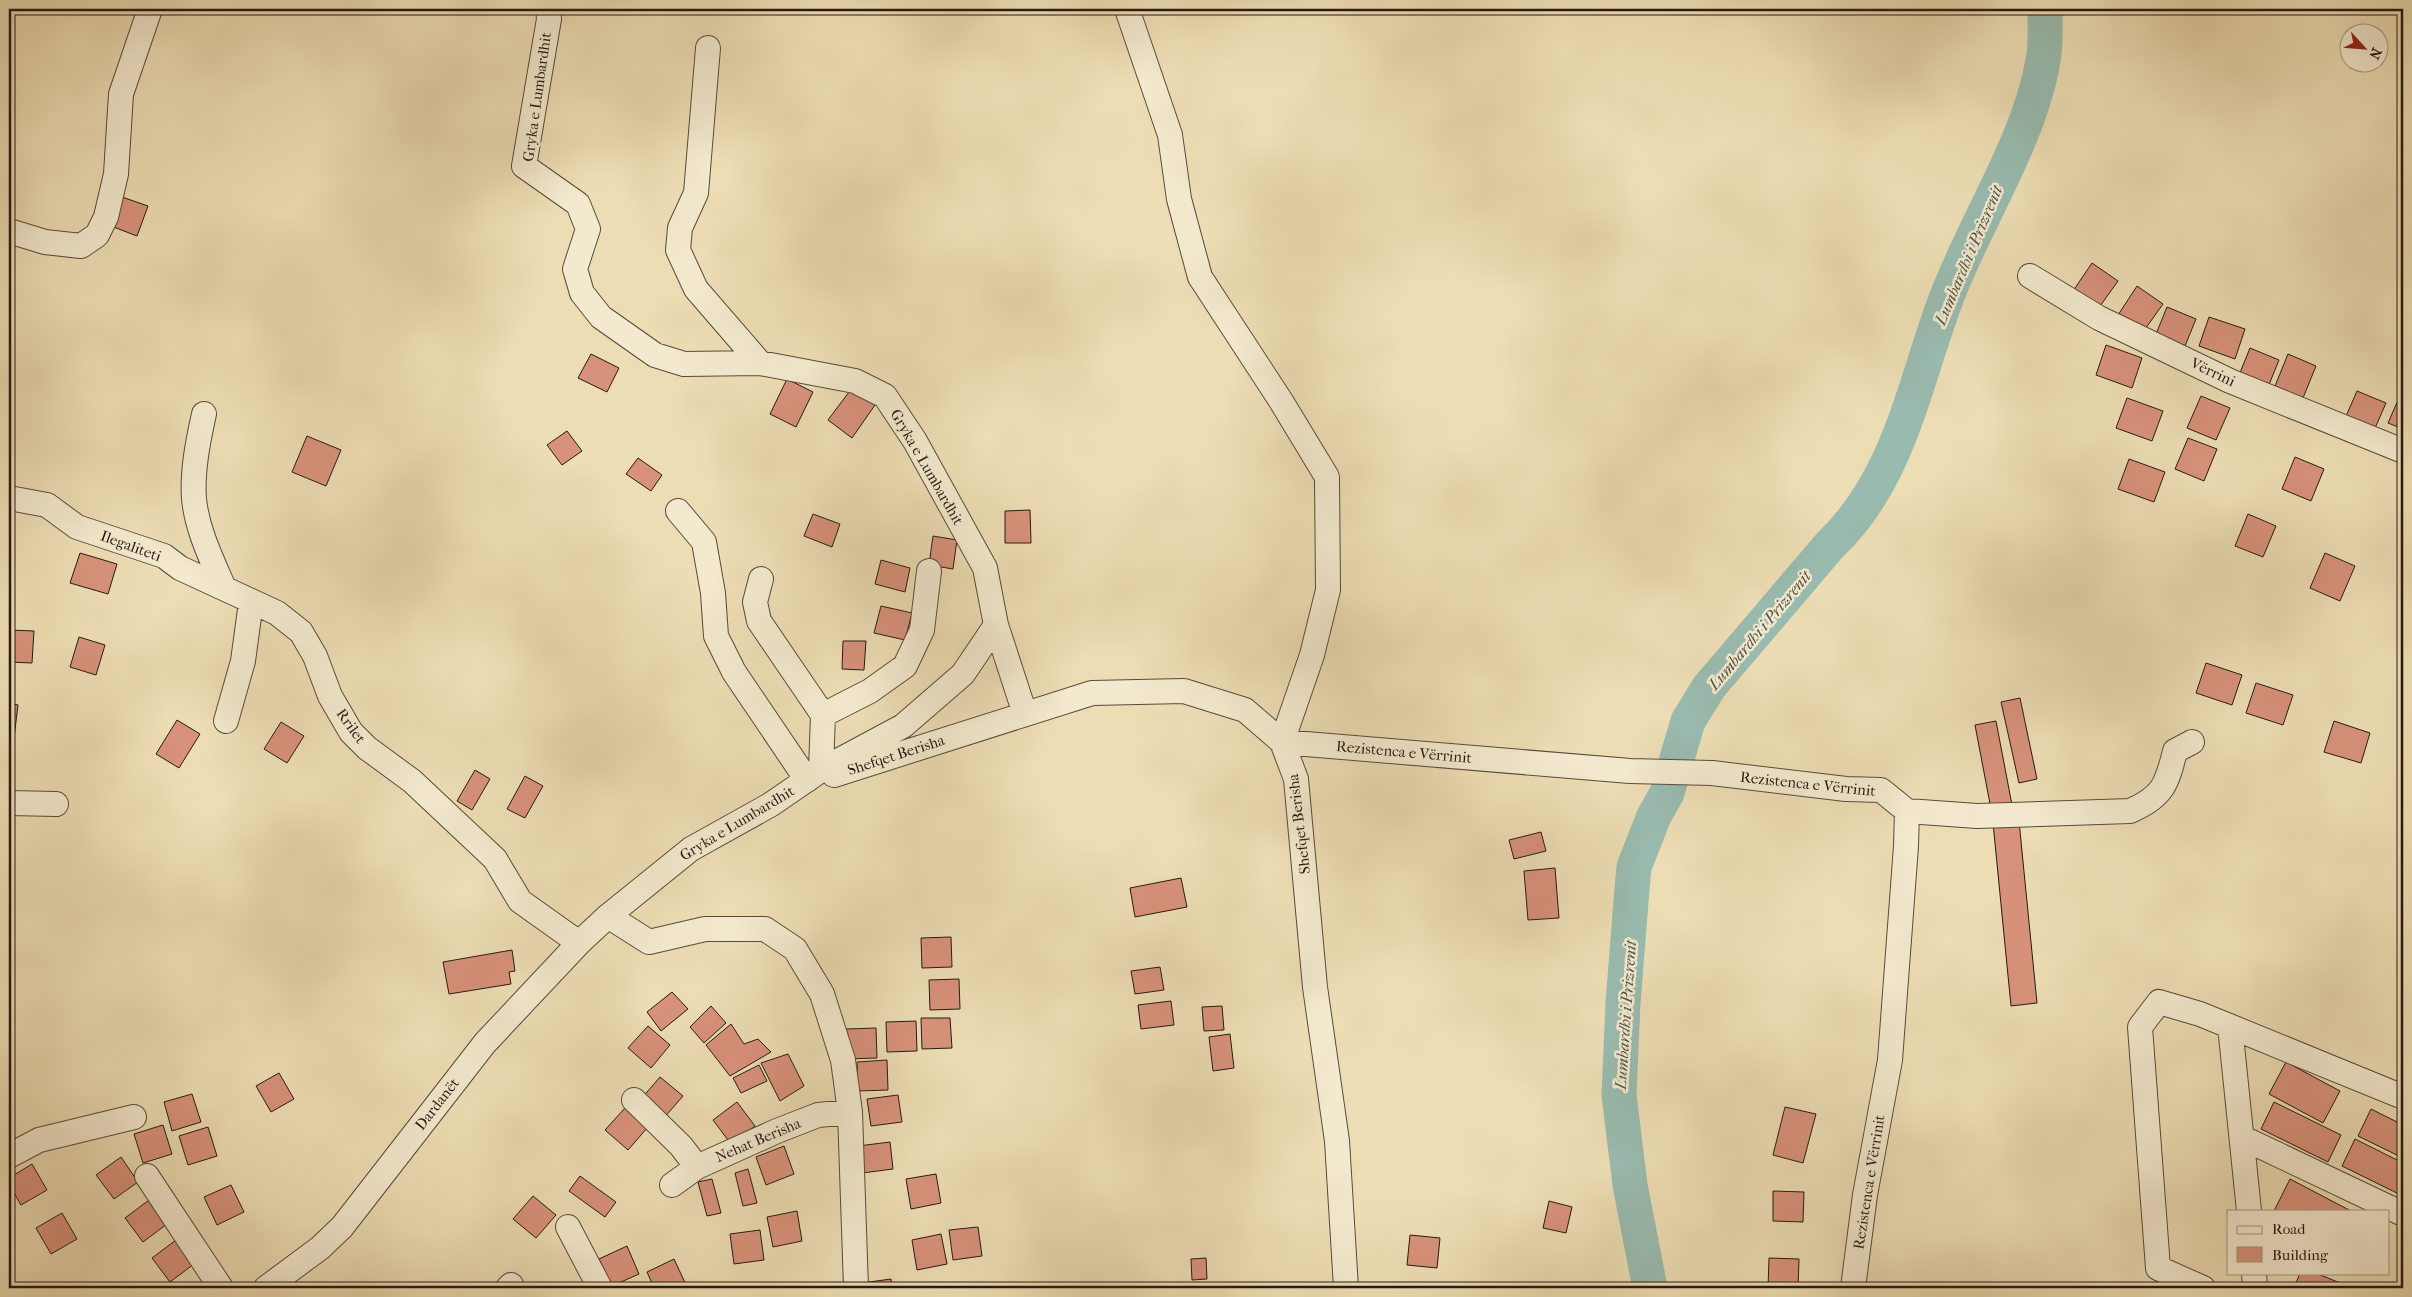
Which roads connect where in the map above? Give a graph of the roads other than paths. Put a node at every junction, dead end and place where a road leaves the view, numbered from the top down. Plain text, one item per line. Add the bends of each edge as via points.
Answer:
1 (150, 9) edge
2 (548, 9) edge
3 (1127, 9) edge
4 (708, 48) dead end
5 (9, 231) edge
6 (2030, 276) dead end
7 (760, 363) junction
8 (204, 414) dead end
9 (2403, 451) edge
10 (9, 498) edge
11 (678, 511) dead end
12 (929, 571) dead end
13 (761, 579) dead end
14 (224, 588) junction
15 (251, 602) junction
16 (996, 625) junction
17 (1025, 714) junction
18 (823, 715) junction
19 (226, 722) dead end
20 (1282, 742) junction
21 (2192, 742) dead end
22 (814, 775) junction
23 (9, 803) edge
24 (56, 804) dead end
25 (1907, 811) junction
26 (608, 916) junction
27 (579, 943) junction
28 (2230, 1026) junction
29 (2403, 1097) edge
30 (634, 1100) dead end
31 (850, 1112) junction
32 (134, 1117) dead end
33 (2243, 1138) junction
34 (9, 1156) edge
35 (697, 1167) junction
36 (147, 1176) dead end
37 (672, 1185) dead end
38 (2249, 1210) edge
39 (2403, 1214) edge
40 (568, 1227) dead end
41 (2254, 1274) edge
42 (221, 1288) edge
43 (266, 1288) edge
44 (600, 1288) edge
45 (856, 1288) edge
46 (1346, 1288) edge
47 (1853, 1288) edge
48 (2203, 1288) edge
49 (2256, 1288) edge

1 - 5 street via 120,94 116,174 106,217 97,235 81,246 45,242
2 - 7 street, Gryka e Lumbardhit via 524,166 578,204 588,229 575,268 582,293 601,317 655,355 684,364
3 - 20 street via 1170,135 1178,199 1200,277 1327,478 1328,590 1312,655
4 - 7 street via 696,193 680,228 678,250 696,289
6 - 9 street, Vërrini via 2099,318 2230,381
7 - 16 street, Gryka e Lumbardhit via 855,381 885,396 915,441 985,568
8 - 14 street via 197,442 194,499 204,544
10 - 14 street, Ilegaliteti via 47,505 77,527 164,556 180,568
11 - 22 street via 704,542 716,636 734,672
12 - 18 street via 922,630 905,666 870,691
13 - 18 street via 755,602 759,621
14 - 15 street, Ilegaliteti
15 - 19 street via 243,661
15 - 27 street, Rrilet via 277,613 301,632 315,656 330,696 351,732 412,781 495,858 520,901
16 - 17 street
16 - 22 street, Gryka e Lumbardhit via 963,674 903,726
17 - 20 street, Shefqet Berisha via 1092,693 1184,691 1245,710
17 - 22 street, Shefqet Berisha via 843,773
18 - 22 street
20 - 25 street, Rezistenca e Vërrinit via 1630,771 1712,773 1846,789 1881,790
20 - 46 street, Shefqet Berisha via 1296,779 1315,987 1337,1141
21 - 25 street via 2175,751 2168,780 2148,803 2130,811 1978,816
22 - 26 street, Gryka e Lumbardhit via 770,805 691,849
23 - 24 street
25 - 47 street, Rezistenca e Vërrinit via 1890,1060 1865,1196
26 - 27 street, Dardanët
26 - 31 street via 649,942 704,929 765,929 795,950 822,994 843,1060
27 - 43 street, Dardanët via 485,1043 342,1227
28 - 29 street
28 - 33 street
28 - 48 street via 2159,1002 2140,1027 2158,1268
30 - 35 street via 661,1125
31 - 35 street, Nehat Berisha via 818,1115
31 - 45 street
32 - 34 street via 39,1140
33 - 38 street
33 - 39 street
35 - 37 street, Nehat Berisha
36 - 42 street
40 - 44 street
41 - 49 street

